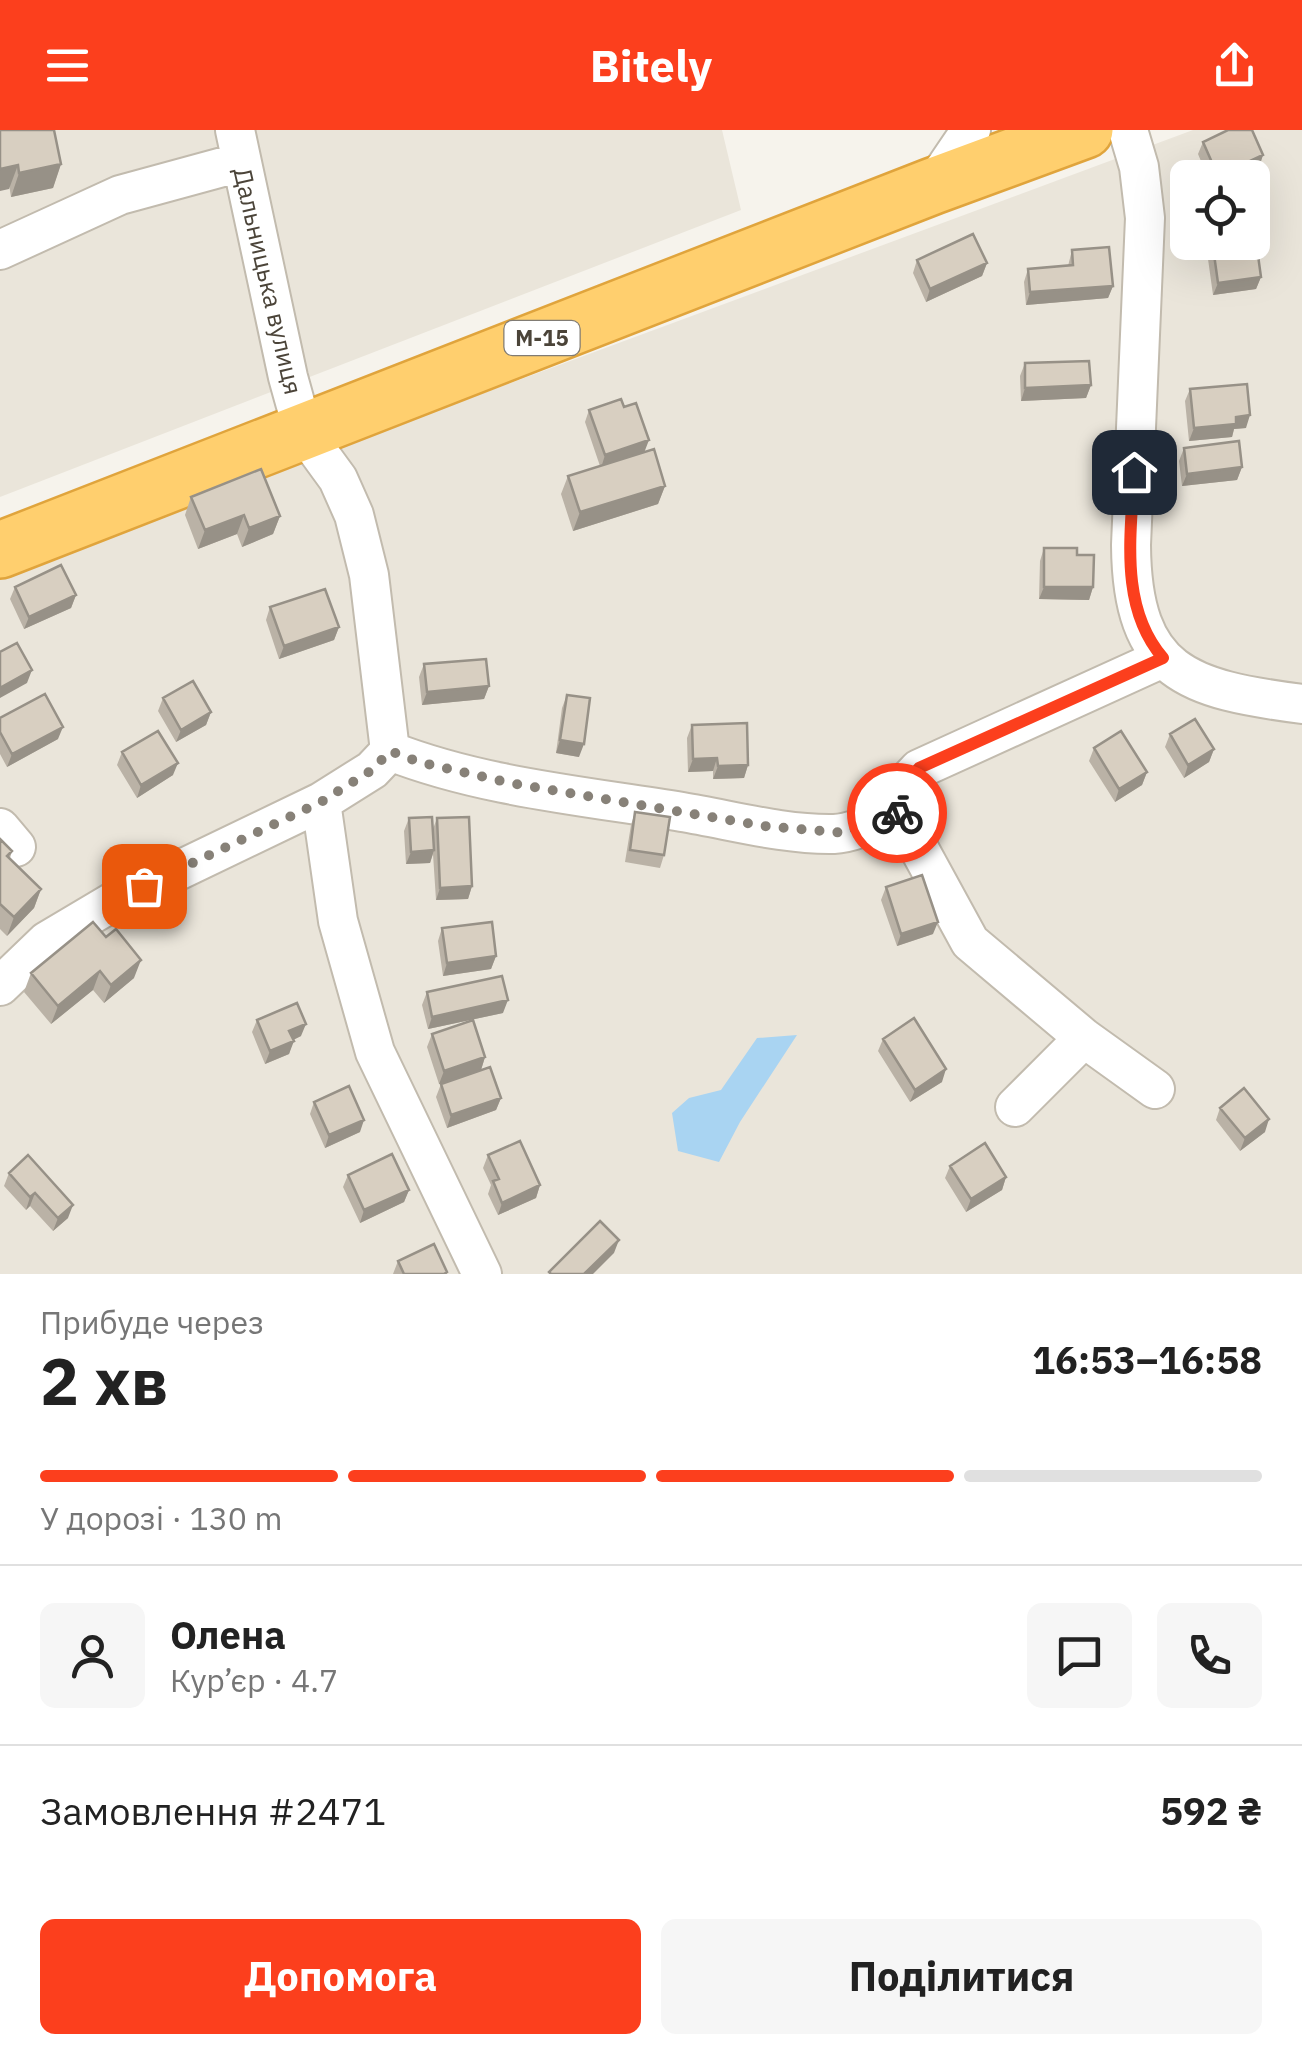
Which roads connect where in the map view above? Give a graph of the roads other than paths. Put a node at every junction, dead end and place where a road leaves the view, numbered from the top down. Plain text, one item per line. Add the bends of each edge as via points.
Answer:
1 (971, 130) edge
2 (1086, 130) edge
3 (1128, 130) edge
4 (238, 146) edge
5 (933, 186) junction
6 (0, 250) edge
7 (303, 430) junction
8 (0, 550) edge
9 (1163, 658) junction
10 (1302, 704) edge
11 (390, 751) junction
12 (321, 802) junction
13 (899, 812) junction
14 (0, 986) edge
15 (1084, 1038) junction
16 (1155, 1088) dead end
17 (1015, 1107) dead end
18 (482, 1274) edge

1 - 5 street
2 - 5 highway, М-15
3 - 9 street via 1145,218 1131,574 1141,622
4 - 6 street
4 - 7 street, Дальницька вулиця
5 - 7 highway, М-15
7 - 8 highway, М-15
7 - 11 street, Дальницька вулиця via 354,514 369,575
9 - 10 street via 1217,690
9 - 13 street via 919,768 904,784
11 - 12 street
11 - 13 street via 510,783 780,828 845,833
12 - 14 street via 110,902 47,941
12 - 18 street via 338,921 375,1052
13 - 15 street via 970,942
15 - 16 street
15 - 17 street

